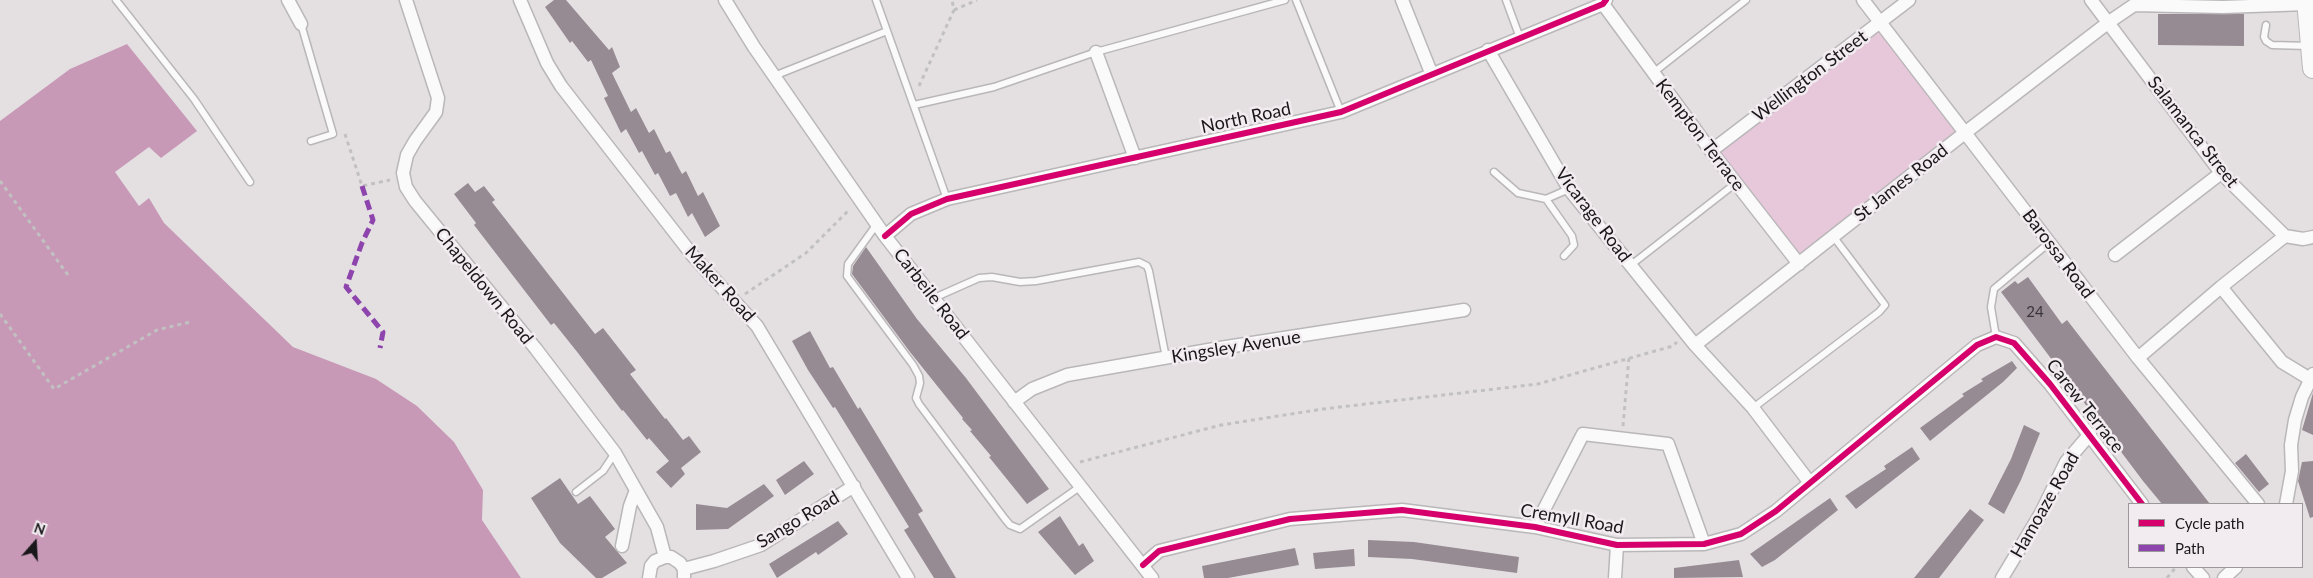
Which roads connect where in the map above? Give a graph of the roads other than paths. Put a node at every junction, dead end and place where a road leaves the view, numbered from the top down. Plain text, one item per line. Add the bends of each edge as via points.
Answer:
1 (116, 0) edge
2 (288, 0) edge
3 (406, 0) edge
4 (520, 0) edge
5 (725, 0) edge
6 (876, 0) edge
7 (1285, 0) edge
8 (1296, 0) edge
9 (1402, 0) edge
10 (1506, 0) edge
11 (1746, 0) edge
12 (1863, 0) edge
13 (1909, 0) edge
14 (2091, 0) edge
15 (1604, 2) edge
16 (2307, 2) edge
17 (2222, 3) edge
18 (1880, 22) junction
19 (2109, 22) junction
20 (301, 24) joint
21 (2266, 25) dead end
22 (887, 31) junction
23 (2311, 35) edge
24 (1520, 38) junction
25 (1488, 50) junction
26 (1096, 52) junction
27 (2313, 68) edge
28 (1653, 73) junction
29 (1432, 75) junction
30 (774, 76) junction
31 (914, 102) junction
32 (1341, 112) junction
33 (1966, 132) junction
34 (311, 141) dead end
35 (1710, 151) junction
36 (1135, 158) junction
37 (1494, 172) dead end
38 (2221, 173) junction
39 (250, 182) dead end
40 (1736, 183) junction
41 (1569, 189) junction
42 (947, 199) junction
43 (1546, 199) junction
44 (877, 224) junction
45 (885, 236) junction
46 (1833, 236) junction
47 (2285, 236) junction
48 (2313, 237) edge
49 (2050, 242) junction
50 (2115, 255) dead end
51 (1564, 256) dead end
52 (1799, 264) junction
53 (1631, 265) junction
54 (2221, 287) junction
55 (934, 298) junction
56 (1464, 310) dead end
57 (1996, 336) junction
58 (1695, 345) junction
59 (1166, 358) junction
60 (2138, 358) junction
61 (2312, 377) edge
62 (1014, 402) junction
63 (1753, 408) junction
64 (2090, 434) junction
65 (615, 453) junction
66 (1810, 483) junction
67 (854, 486) junction
68 (1081, 486) junction
69 (636, 490) junction
70 (576, 492) dead end
71 (2141, 503) edge
72 (2257, 503) edge
73 (2286, 503) edge
74 (1535, 527) junction
75 (1704, 544) junction
76 (1617, 545) junction
77 (622, 546) dead end
78 (665, 557) junction
79 (1143, 565) junction
80 (2194, 568) edge
81 (2235, 568) edge
82 (684, 573) edge
83 (649, 578) edge
84 (908, 578) edge
85 (1152, 578) edge
86 (1615, 578) edge
87 (2002, 578) edge
88 (2203, 578) edge
89 (2224, 578) edge

1 - 39 lane via 194,99
2 - 20 street
3 - 65 street, Chapeldown Road via 438,98 436,112 407,155 406,187
4 - 67 street, Maker Road via 561,86 694,256 757,326
5 - 30 street, Carbeile Road
6 - 22 lane
7 - 26 lane
8 - 32 lane
9 - 29 street
10 - 24 lane
11 - 28 lane
12 - 18 street, Barossa Road
13 - 18 street, Wellington Street
14 - 19 street, Salamanca Street
15 - 24 street, North Road
15 - 28 street, Kempton Terrace
16 - 17 street, St James Road
16 - 23 main road
17 - 19 street, St James Road via 2134,5
18 - 33 street, Barossa Road
18 - 35 street, Wellington Street
19 - 33 street, St James Road
19 - 38 street, Salamanca Street
20 - 34 lane via 333,134
21 - 23 lane via 2264,37 2272,45
22 - 30 lane
22 - 31 lane
23 - 27 main road
24 - 25 street, North Road
25 - 29 street, North Road
25 - 41 street, Vicarage Road
26 - 31 lane via 994,87
26 - 36 street
28 - 35 street, Kempton Terrace
29 - 32 street, North Road
30 - 44 street, Carbeile Road
31 - 42 lane
32 - 36 street, North Road
33 - 46 street, St James Road
33 - 49 street, Barossa Road
35 - 40 street, Kempton Terrace
36 - 42 street, North Road
37 - 43 lane via 1518,192
38 - 47 street, Salamanca Street
38 - 50 street
40 - 52 street, Kempton Terrace
40 - 53 lane
41 - 43 lane
41 - 53 street, Vicarage Road
42 - 45 street, North Road via 911,214
43 - 51 lane via 1572,236 1574,246
44 - 45 street, Carbeile Road
44 - 68 lane via 848,264 847,276 913,365 920,383 916,398 919,404 1010,526 1015,529 1024,526
45 - 55 street, Carbeile Road
46 - 52 street, St James Road
46 - 63 lane via 1885,305
47 - 48 street
47 - 54 street
49 - 57 lane via 1994,288 1991,307
49 - 60 street, Barossa Road
52 - 58 street, St James Road
53 - 58 street, Vicarage Road
54 - 60 street
54 - 61 street via 2282,362
55 - 59 lane via 979,278 1036,281 1139,262 1149,271
55 - 62 street, Carbeile Road
56 - 59 street, Kingsley Avenue
57 - 64 street, Carew Terrace via 2014,343
57 - 66 street, Cremyll Road via 1977,345
58 - 63 street, Vicarage Road
59 - 62 street, Kingsley Avenue via 1067,375 1032,389
60 - 72 street, Barossa Road
61 - 73 street via 2295,420
62 - 68 street, Carbeile Road
63 - 66 street, Vicarage Road
64 - 71 street, Carew Terrace
64 - 87 street, Hamoaze Road via 2066,462 2041,513
65 - 69 street, Chapeldown Road
65 - 70 lane via 604,471
66 - 75 street, Cremyll Road via 1741,534
67 - 82 street, Sango Road via 761,545
67 - 84 street, Maker Road
68 - 79 street, Carbeile Road
69 - 77 street
69 - 78 street, Chapeldown Road via 657,526
74 - 75 street, Cremyll Road via 1583,434 1668,444
74 - 76 street, Cremyll Road
74 - 79 street, Cremyll Road via 1402,510 1290,519 1159,551
75 - 76 street, Cremyll Road
76 - 86 street
78 - 82 street via 676,559
78 - 83 street via 651,566
79 - 85 street, Carbeile Road
80 - 88 street
81 - 89 street

